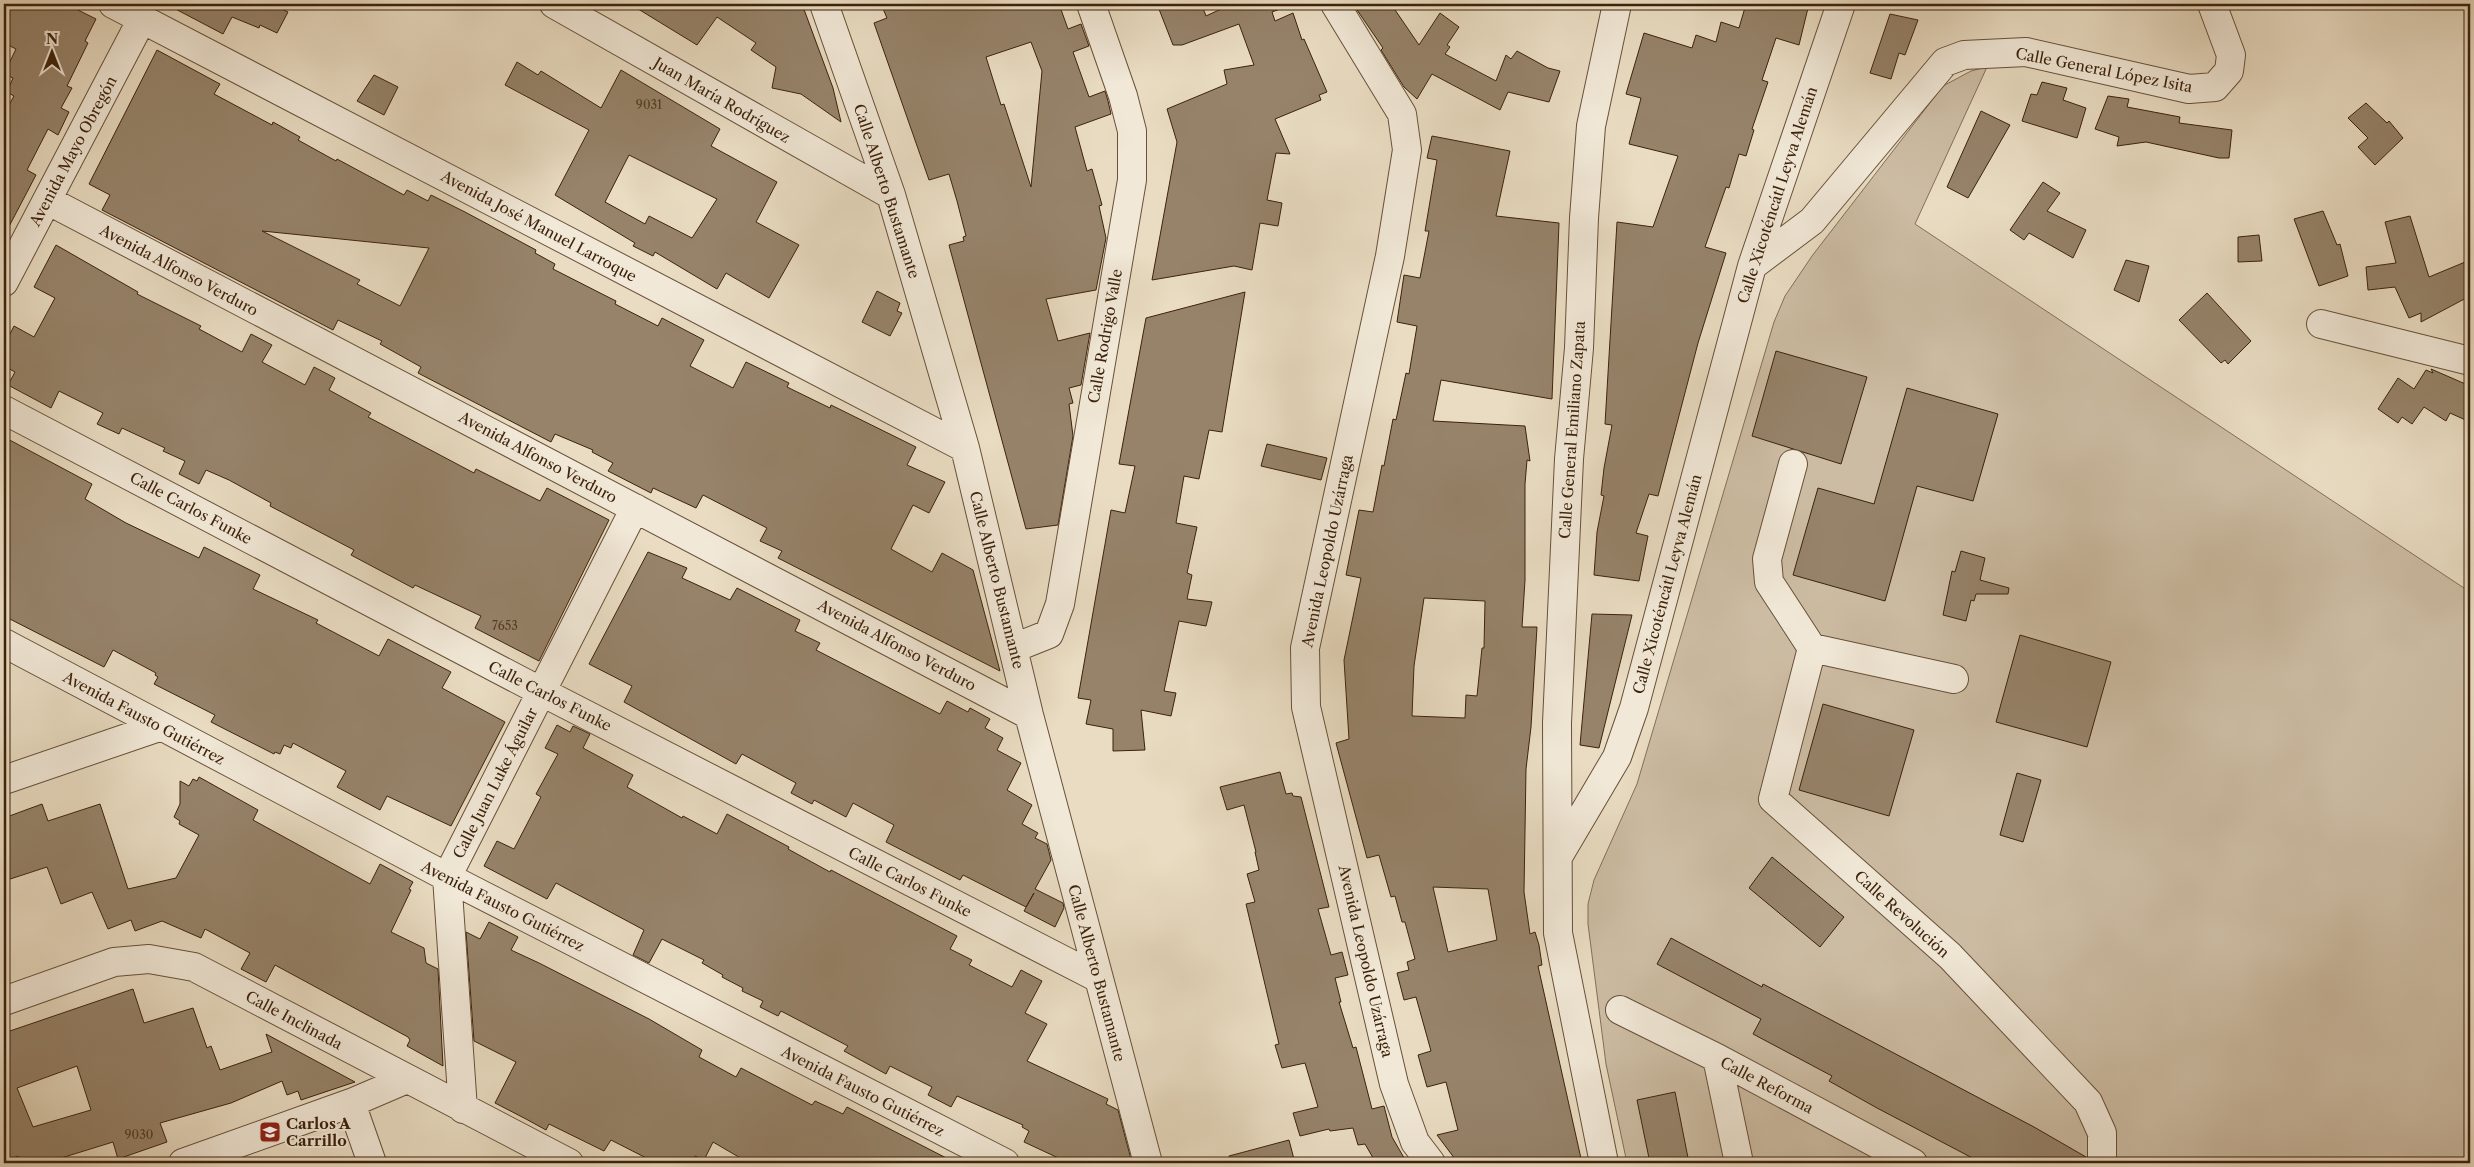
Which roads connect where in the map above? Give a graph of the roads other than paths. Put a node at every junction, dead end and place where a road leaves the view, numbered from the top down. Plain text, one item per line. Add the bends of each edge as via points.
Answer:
1 (113, 4) edge
2 (554, 4) edge
3 (824, 4) edge
4 (1091, 4) edge
5 (1335, 4) edge
6 (1617, 4) edge
7 (1841, 4) edge
8 (2212, 4) edge
9 (142, 19) junction
10 (891, 195) junction
11 (47, 200) junction
12 (1752, 266) junction
13 (4, 282) edge
14 (2321, 324) dead end
15 (2469, 359) edge
16 (4, 410) edge
17 (965, 448) junction
18 (1793, 464) dead end
19 (634, 508) junction
20 (4, 642) edge
21 (1014, 648) junction
22 (1812, 648) junction
23 (1954, 679) dead end
24 (542, 692) junction
25 (1029, 715) junction
26 (159, 727) junction
27 (4, 780) edge
28 (1558, 858) junction
29 (447, 877) junction
30 (1098, 978) junction
31 (4, 1001) edge
32 (1620, 1010) dead end
33 (1717, 1058) junction
34 (408, 1080) junction
35 (351, 1103) junction
36 (463, 1109) junction
37 (183, 1163) edge
38 (372, 1163) edge
39 (569, 1163) edge
40 (1005, 1163) edge
41 (1148, 1163) edge
42 (1431, 1163) edge
43 (1604, 1163) edge
44 (1738, 1163) edge
45 (1913, 1163) edge
46 (2102, 1163) edge

1 - 9 street, Avenida José Manuel Larroque
2 - 10 street, Juan María Rodríguez
3 - 10 street, Calle Alberto Bustamante
4 - 21 street, Calle Rodrigo Valle via 1132,131 1132,180 1060,604 1049,634
5 - 42 street, Avenida Leopoldo Uzárraga via 1402,114 1407,150 1390,256 1305,648 1306,707 1394,1084 1415,1142
6 - 28 street, Calle General Emiliano Zapata via 1590,126 1579,348 1568,459 1557,723
7 - 12 street, Calle Xicoténcátl Leyva Alemán
8 - 12 street, Calle General López Isita via 2232,55 2229,71 2215,87 2189,89 2026,52 1964,55 1945,62 1812,221
9 - 11 street, Avenida Mayo Obregón
9 - 17 street, Avenida José Manuel Larroque
10 - 17 street, Calle Alberto Bustamante
11 - 13 street, Avenida Mayo Obregón
11 - 19 street, Avenida Alfonso Verduro
12 - 28 street, Calle Xicoténcátl Leyva Alemán via 1634,708 1617,757
14 - 15 street
16 - 24 street, Calle Carlos Funke
17 - 21 street, Calle Alberto Bustamante
18 - 22 street via 1767,559 1769,582
19 - 24 street, Calle Juan Luke Águilar
19 - 25 street, Avenida Alfonso Verduro
20 - 26 street, Avenida Fausto Gutiérrez
21 - 25 street, Calle Alberto Bustamante
22 - 23 street
22 - 46 street, Calle Revolución via 1772,799 1950,956 2088,1102 2102,1133
24 - 29 street, Calle Juan Luke Águilar
24 - 30 street, Calle Carlos Funke
25 - 30 street, Calle Alberto Bustamante
26 - 27 street
26 - 29 street, Avenida Fausto Gutiérrez
28 - 43 street via 1558,933
29 - 36 street, Calle Juan Luke Águilar
29 - 40 street, Avenida Fausto Gutiérrez
30 - 41 street, Calle Alberto Bustamante
31 - 34 street, Calle Inclinada via 114,962 149,959 194,967
32 - 33 street, Calle Reforma
33 - 44 street
33 - 45 street, Calle Reforma
34 - 35 street
34 - 36 street, Calle Inclinada
35 - 37 street
35 - 38 street
36 - 39 street, Calle Inclinada

